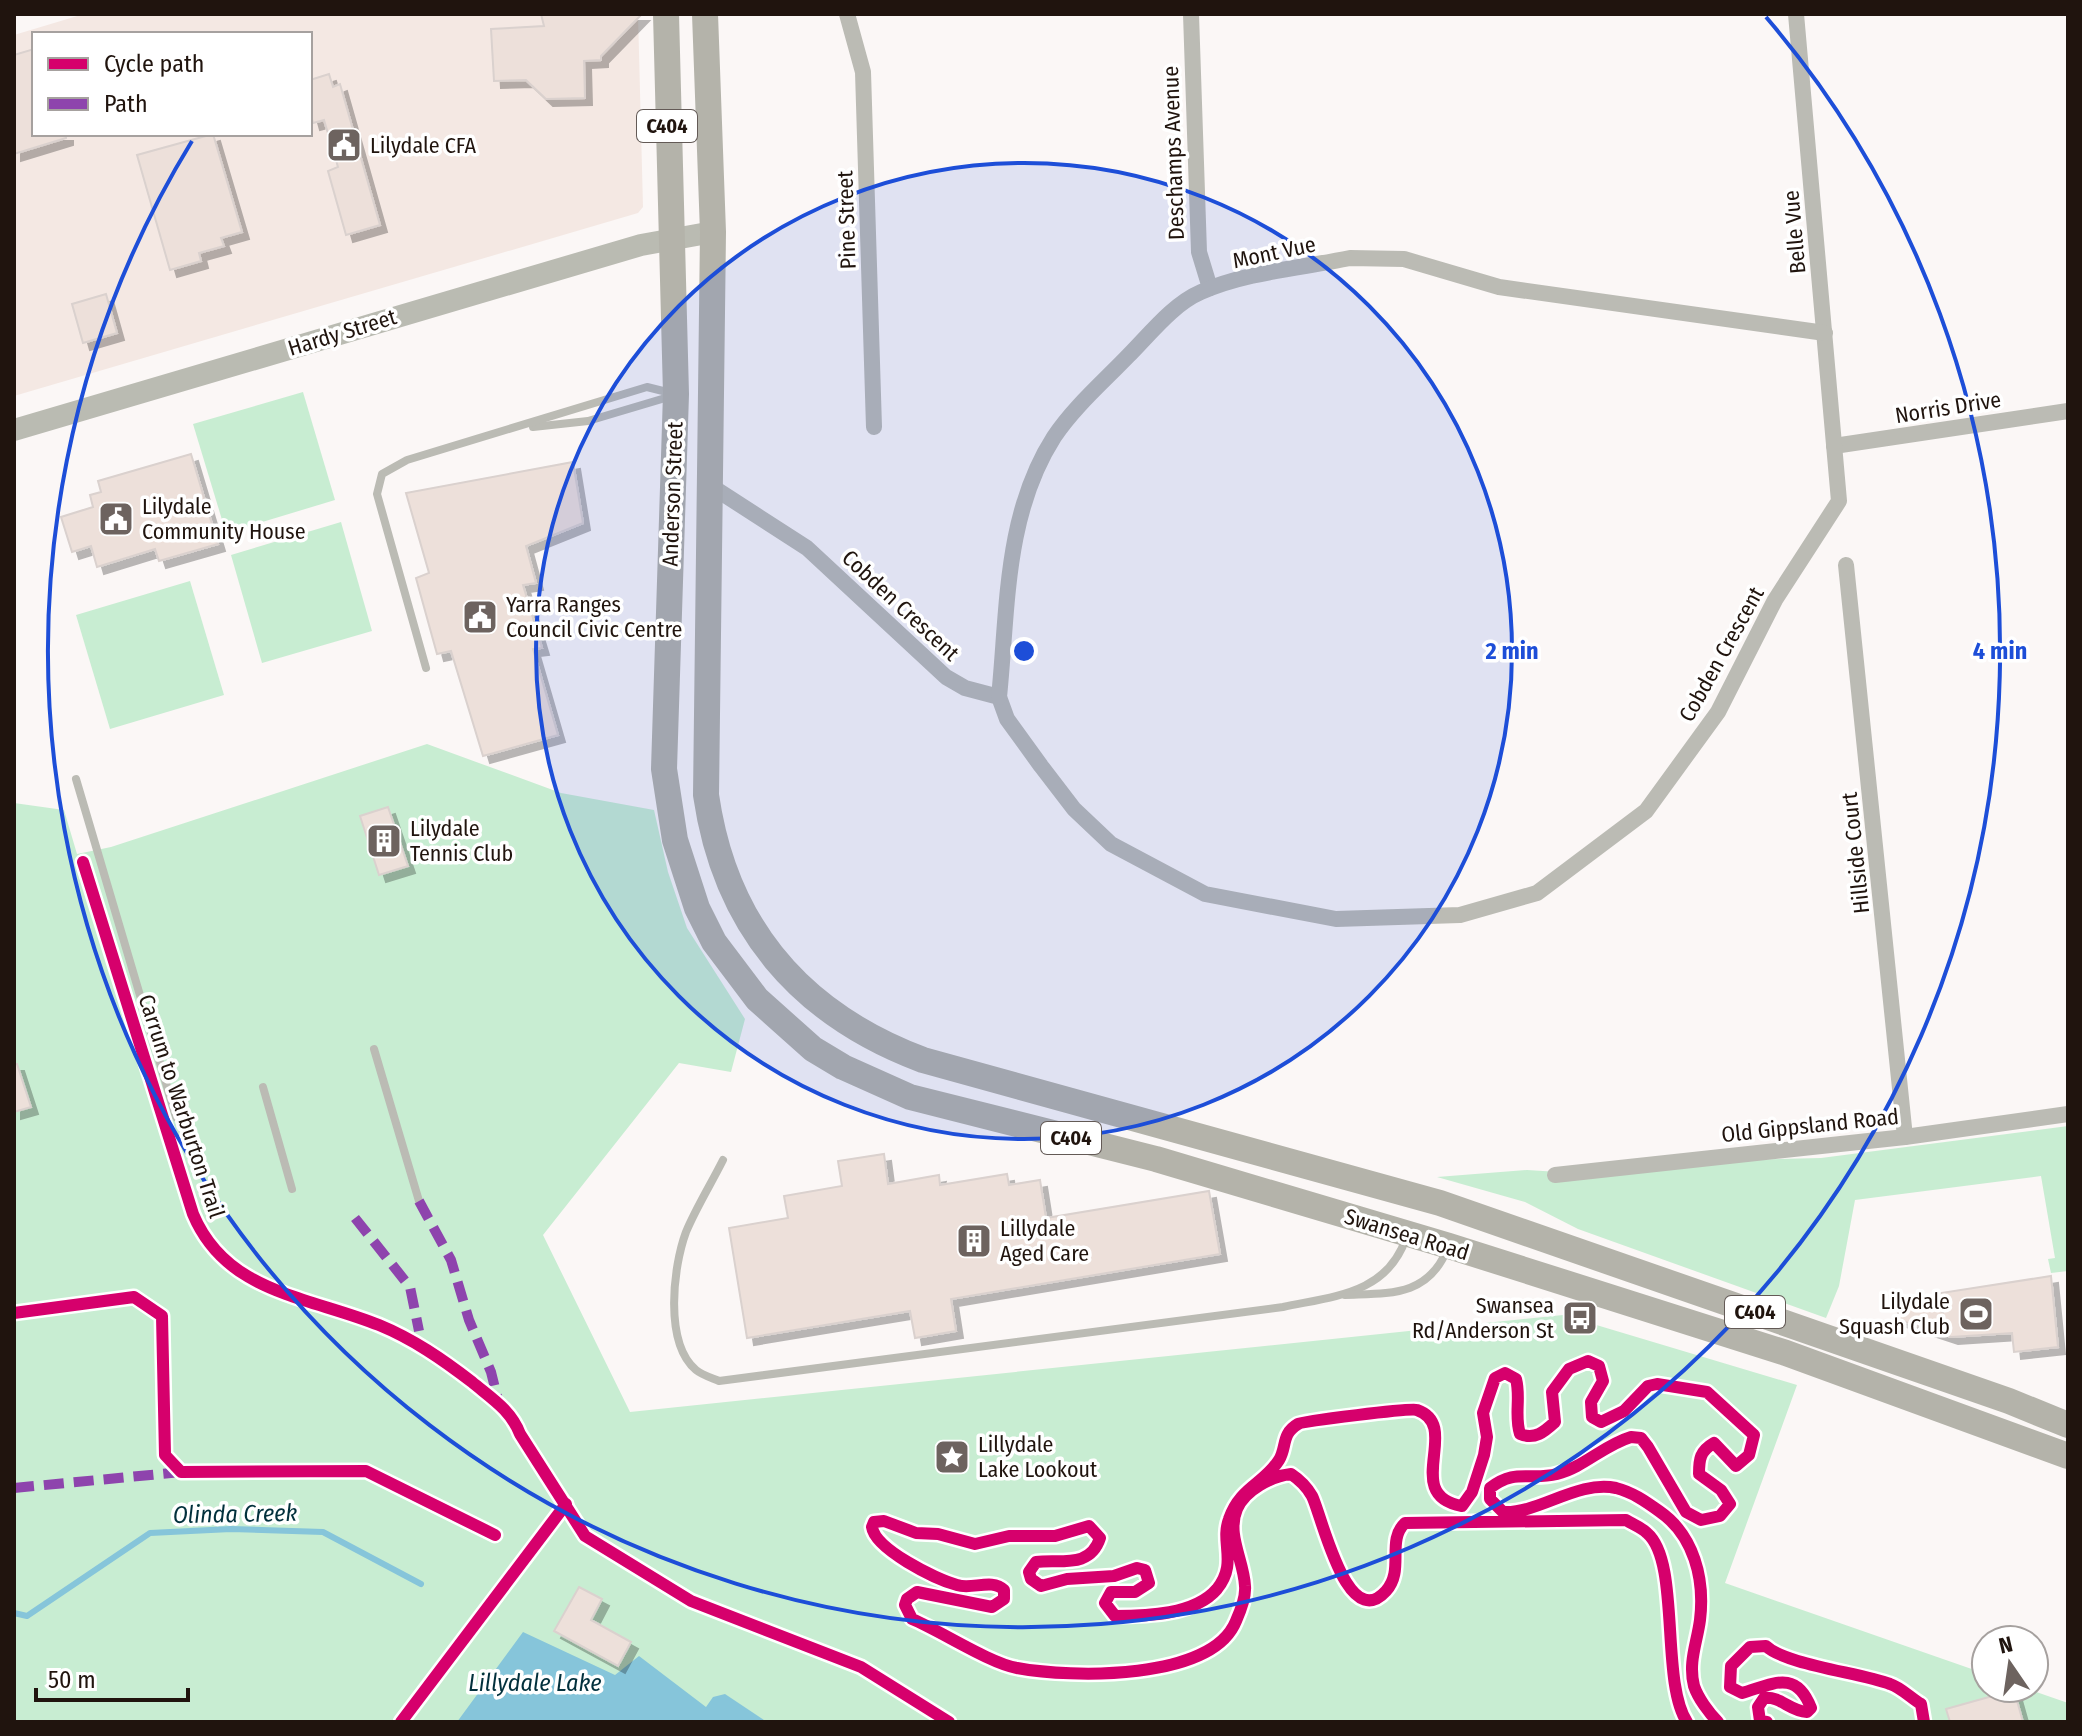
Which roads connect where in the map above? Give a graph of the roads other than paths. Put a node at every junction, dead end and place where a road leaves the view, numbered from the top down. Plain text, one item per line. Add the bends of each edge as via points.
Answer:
1 (666, 14) edge
2 (705, 14) edge
3 (847, 14) edge
4 (1191, 14) edge
5 (1796, 14) edge
6 (713, 232) junction
7 (671, 238) junction
8 (1210, 288) junction
9 (1825, 333) junction
10 (713, 391) junction
11 (676, 394) junction
12 (2068, 411) edge
13 (874, 427) dead end
14 (517, 429) junction
15 (14, 430) edge
16 (1834, 446) junction
17 (711, 486) junction
18 (1846, 565) dead end
19 (667, 655) junction
20 (426, 668) dead end
21 (999, 697) junction
22 (76, 779) dead end
23 (800, 987) joint
24 (757, 999) joint
25 (374, 1049) dead end
26 (263, 1087) dead end
27 (2068, 1114) edge
28 (176, 1117) dead end
29 (1905, 1137) junction
30 (723, 1160) dead end
31 (1555, 1175) dead end
32 (292, 1189) dead end
33 (419, 1201) dead end
34 (1440, 1203) junction
35 (1507, 1224) junction
36 (1407, 1233) junction
37 (1449, 1246) junction
38 (1511, 1267) junction
39 (1336, 1295) junction
40 (2068, 1425) edge
41 (2068, 1456) edge

1 - 7 main road, Anderson Street / C404
2 - 6 main road, Anderson Street / C404
3 - 13 street, Pine Street via 863,72
4 - 8 street, Deschamps Avenue via 1199,252
5 - 9 street, Belle Vue
6 - 7 main road, Hardy Street
6 - 10 main road, Anderson Street / C404
7 - 11 main road, Anderson Street / C404
7 - 15 main road, Hardy Street
8 - 9 street, Mont Vue via 1373,256 1404,259 1499,287
8 - 21 street, Mont Vue via 1187,300 1102,382 1063,426 1039,465 1010,565
9 - 16 street, Belle Vue
10 - 11 main road
10 - 17 main road, Anderson Street / C404
11 - 14 lane via 588,421
11 - 14 lane via 651,386
11 - 19 main road, Anderson Street / C404
12 - 16 street, Norris Drive
14 - 20 lane via 407,460 377,483
16 - 21 street, Cobden Crescent via 1839,501 1775,600 1718,712 1646,811 1537,893 1460,915 1336,919 1205,894 1101,836 1041,766 1007,719
17 - 19 main road via 688,495 684,578
17 - 21 street, Cobden Crescent via 807,548 946,677
17 - 23 main road, Anderson Street / C404 via 704,762 711,829 720,862 754,932
18 - 29 street, Hillside Court
19 - 24 main road, Anderson Street / C404 via 664,769 684,875 714,942
22 - 28 lane
23 - 34 main road, Swansea Road / C404 via 856,1030 923,1060
24 - 36 main road, Swansea Road / C404 via 813,1049 910,1097 1156,1159
25 - 33 lane
26 - 32 lane
27 - 29 street, Old Gippsland Road
29 - 31 street, Old Gippsland Road
30 - 39 lane via 686,1232 673,1278 676,1326 684,1350 696,1370 719,1381 1229,1316
34 - 35 main road, Swansea Road / C404
34 - 36 main road
34 - 37 main road
35 - 38 main road via 1502,1244
35 - 40 main road, Swansea Road / C404
36 - 37 main road, Swansea Road / C404
36 - 39 lane via 1396,1264 1386,1274
37 - 38 main road, Swansea Road / C404
37 - 39 lane via 1430,1280 1396,1293
38 - 41 main road, Swansea Road / C404 via 1800,1358

